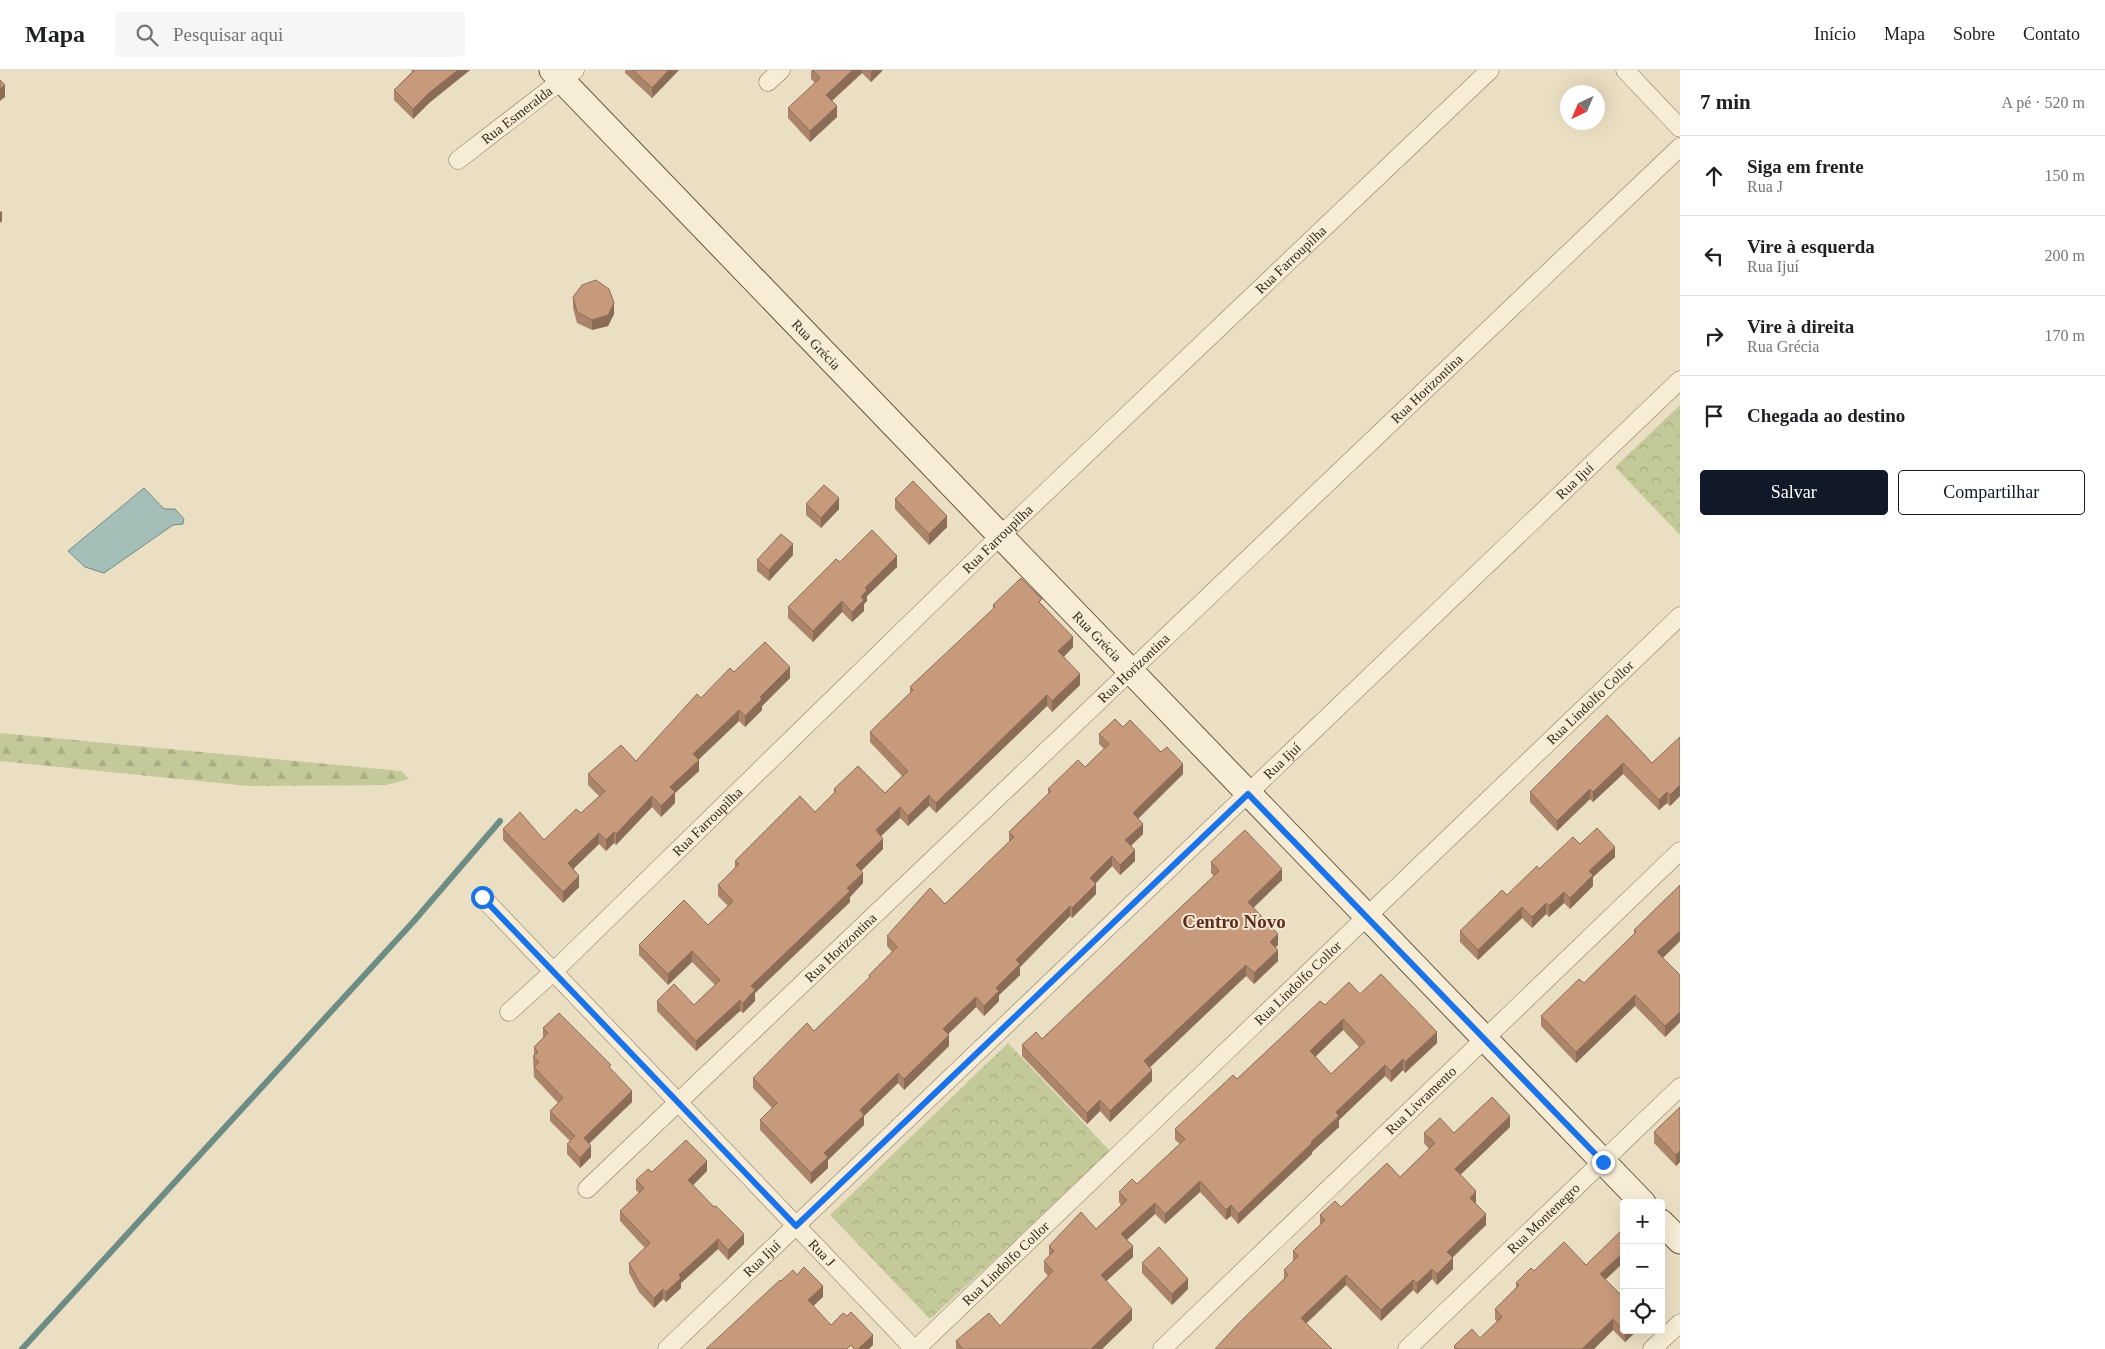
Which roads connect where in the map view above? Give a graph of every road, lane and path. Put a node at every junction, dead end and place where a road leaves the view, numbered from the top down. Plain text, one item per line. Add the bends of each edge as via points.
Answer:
1 (1490, 70) edge
2 (1624, 70) edge
3 (563, 74) edge
4 (1680, 128) edge
5 (1680, 147) edge
6 (458, 160) dead end
7 (1680, 380) edge
8 (1000, 536) junction
9 (1680, 616) edge
10 (1130, 671) junction
11 (1248, 794) junction
12 (1680, 851) edge
13 (482, 897) dead end
14 (1367, 917) junction
15 (553, 972) junction
16 (509, 1012) dead end
17 (1484, 1039) junction
18 (1680, 1087) edge
19 (679, 1103) junction
20 (1603, 1162) junction
21 (586, 1189) dead end
22 (1639, 1199) edge
23 (796, 1226) junction
24 (1665, 1226) edge
25 (1680, 1241) edge
26 (1680, 1323) edge
27 (667, 1349) edge
28 (915, 1349) edge
29 (1162, 1349) edge
30 (1407, 1349) edge
31 (1652, 1349) edge

1 - 8 street, Rua Farroupilha
2 - 4 street
3 - 6 street, Rua Esmeralda
3 - 8 main road, Rua Grécia
5 - 10 street, Rua Horizontina
7 - 11 street, Rua Ijuí
8 - 10 main road, Rua Grécia
8 - 15 street, Rua Farroupilha
9 - 14 street, Rua Lindolfo Collor
10 - 11 main road, Rua Grécia
10 - 19 street, Rua Horizontina
11 - 14 main road, Rua Grécia
11 - 23 street, Rua Ijuí
12 - 17 street, Rua Livramento
13 - 15 street, Rua J
14 - 17 main road, Rua Grécia
14 - 28 street, Rua Lindolfo Collor
15 - 16 street, Rua Farroupilha
15 - 19 street, Rua J
17 - 20 main road, Rua Grécia
17 - 29 street, Rua Livramento
18 - 20 street, Rua Montenegro
19 - 21 street, Rua Horizontina
19 - 23 street, Rua J
20 - 22 main road, Rua Grécia
20 - 30 street, Rua Montenegro
23 - 27 street, Rua Ijuí
23 - 28 street, Rua J
24 - 25 main road
26 - 31 street

